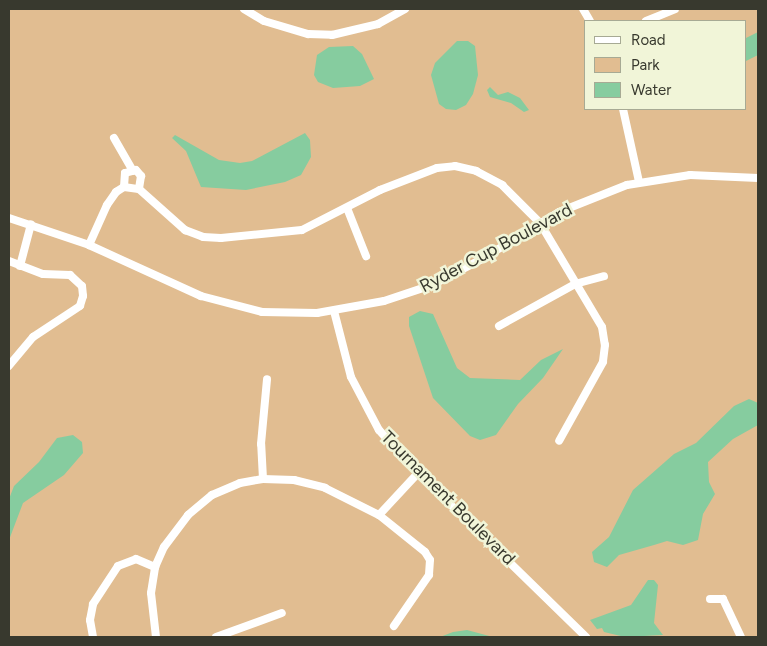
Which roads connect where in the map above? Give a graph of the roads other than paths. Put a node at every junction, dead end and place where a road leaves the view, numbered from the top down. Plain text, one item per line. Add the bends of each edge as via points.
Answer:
1 (244, 9) edge
2 (405, 9) edge
3 (674, 9) edge
4 (648, 20) edge
5 (623, 110) edge
6 (114, 138) dead end
7 (133, 171) junction
8 (758, 178) edge
9 (639, 182) junction
10 (124, 187) junction
11 (139, 189) junction
12 (346, 208) junction
13 (9, 218) edge
14 (540, 223) junction
15 (31, 224) junction
16 (89, 245) junction
17 (366, 256) dead end
18 (9, 261) edge
19 (20, 266) junction
20 (604, 276) dead end
21 (576, 284) junction
22 (334, 311) junction
23 (499, 326) dead end
24 (9, 366) edge
25 (267, 379) dead end
26 (559, 440) dead end
27 (418, 473) junction
28 (263, 479) junction
29 (379, 515) junction
30 (155, 567) junction
31 (710, 599) dead end
32 (282, 613) dead end
33 (394, 626) dead end
34 (93, 637) edge
35 (156, 637) edge
36 (216, 637) edge
37 (586, 637) edge
38 (741, 637) edge

1 - 2 street via 264,21 308,34 332,35 362,30
3 - 4 street
5 - 9 street
6 - 7 street
7 - 10 street via 125,173
7 - 11 street via 141,176
8 - 9 street, Ryder Cup Boulevard via 710,174
9 - 14 street, Ryder Cup Boulevard via 567,209
10 - 11 street
10 - 16 street via 107,205
11 - 12 street via 177,224 209,238 302,230
12 - 14 street via 380,190 437,168 455,166 476,171 502,185
12 - 17 street
13 - 15 street, Ryder Cup Boulevard
14 - 21 street
14 - 22 street, Ryder Cup Boulevard via 432,285
15 - 16 street, Ryder Cup Boulevard
15 - 19 street
16 - 22 street, Ryder Cup Boulevard via 187,291 230,304 280,314
18 - 19 street
19 - 24 street via 43,274 70,275 82,286 83,296 80,306 34,337
20 - 21 street
21 - 23 street
21 - 26 street via 602,327 605,353 595,378
22 - 27 street, Tournament Boulevard via 345,358 359,396 379,430
25 - 28 street via 261,444
27 - 29 street
27 - 37 street, Tournament Boulevard
28 - 29 street via 310,483
28 - 30 street via 225,489 205,501 172,535
29 - 33 street via 425,552 431,565 427,579
30 - 34 street via 136,559 118,566 93,604 90,620
30 - 35 street via 151,609
31 - 38 street via 723,599
32 - 36 street

